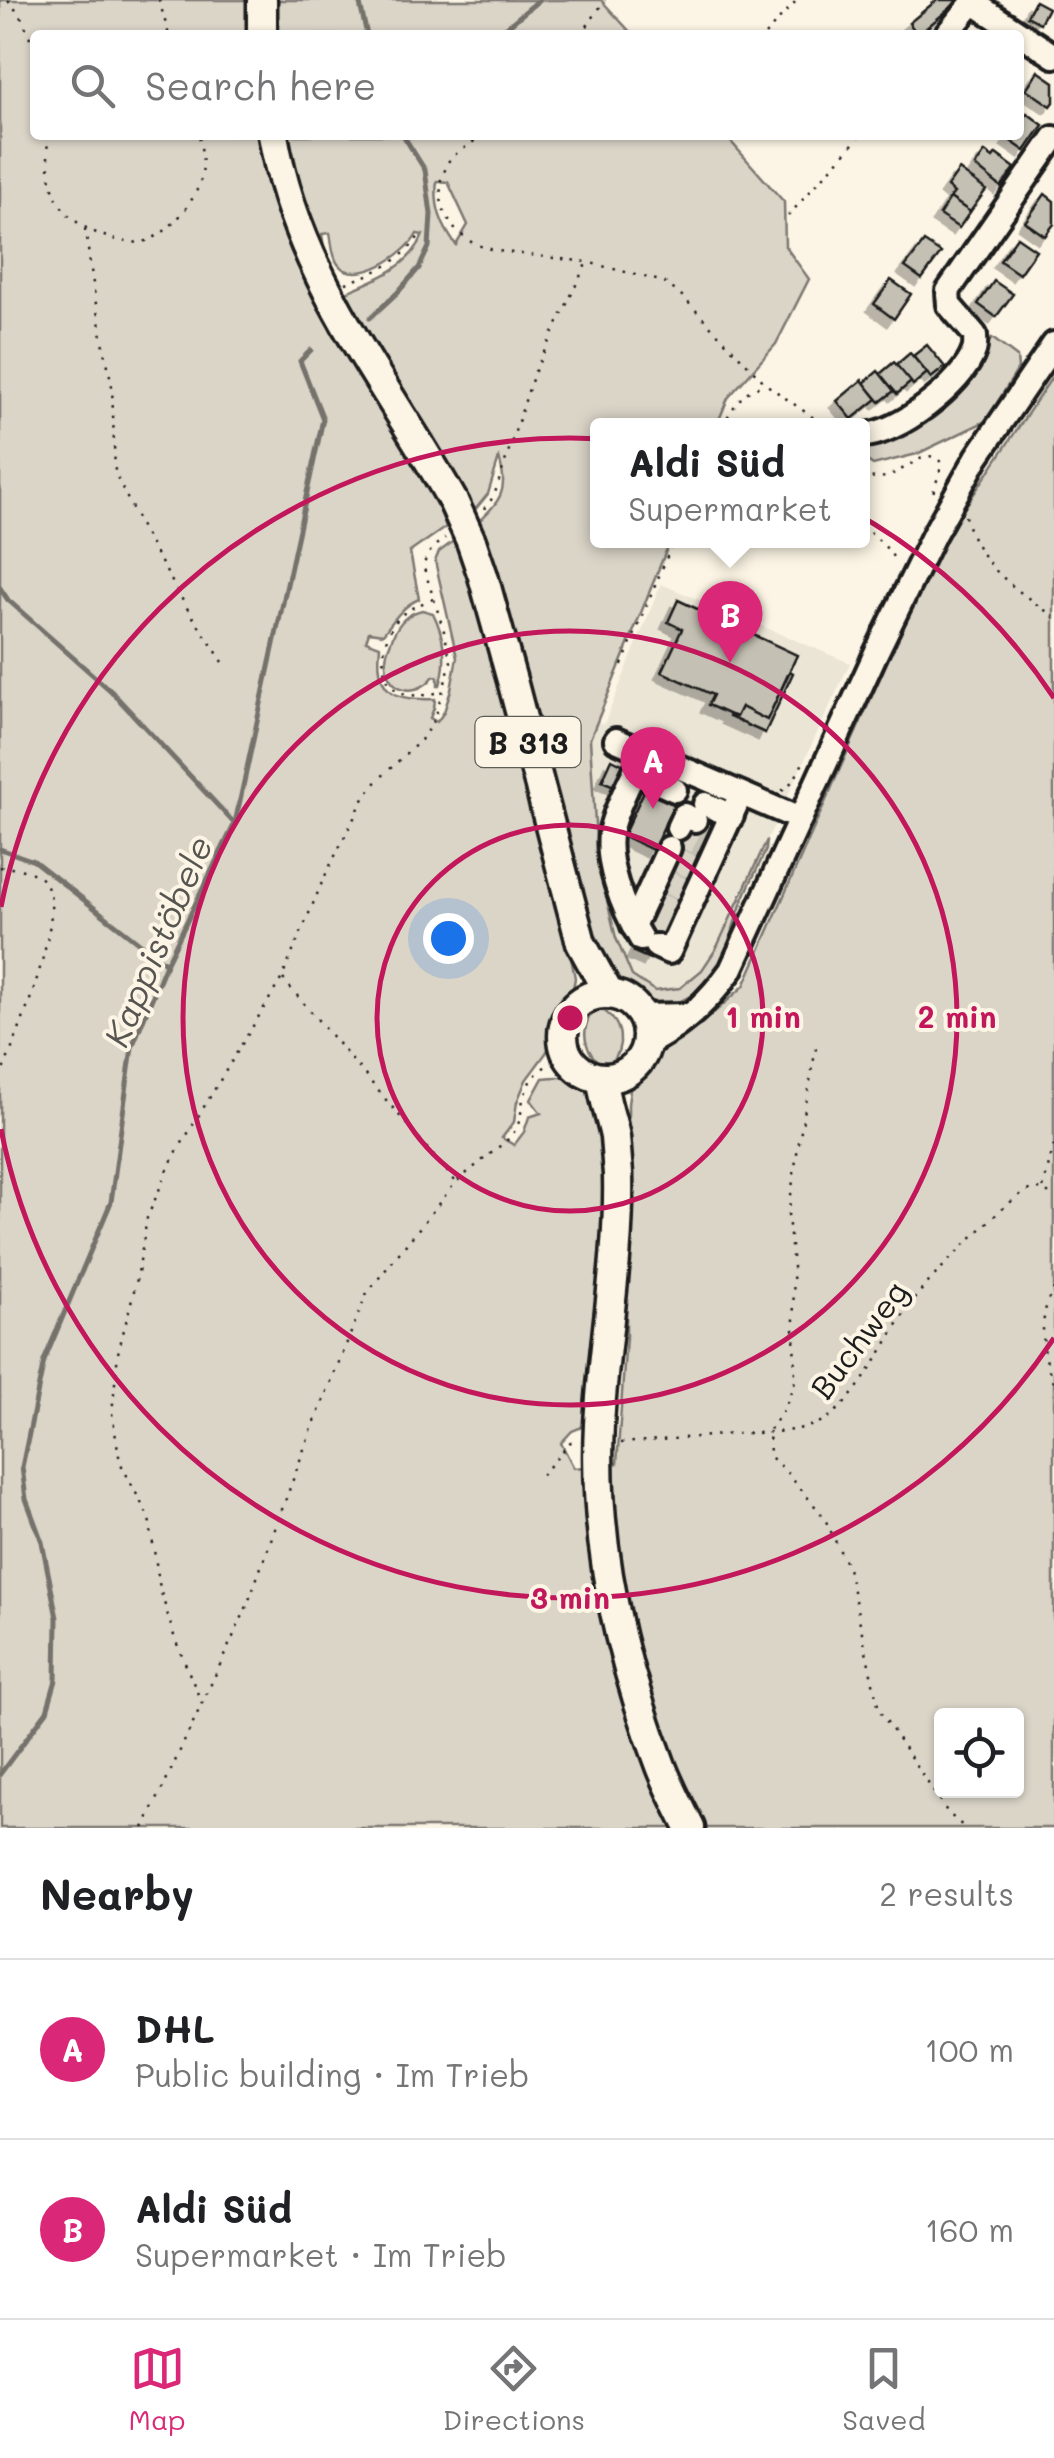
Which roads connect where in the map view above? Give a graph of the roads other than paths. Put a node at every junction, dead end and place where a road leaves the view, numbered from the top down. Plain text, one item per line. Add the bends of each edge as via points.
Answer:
1 (262, 0) edge
2 (975, 1) edge
3 (262, 30) edge
4 (950, 30) edge
5 (1017, 30) edge
6 (1024, 35) edge
7 (1054, 56) edge
8 (1054, 138) edge
9 (274, 140) edge
10 (1054, 344) edge
11 (870, 435) edge
12 (616, 740) dead end
13 (639, 762) junction
14 (675, 790) dead end
15 (800, 819) junction
16 (680, 876) junction
17 (581, 943) junction
18 (609, 994) junction
19 (578, 1003) junction
20 (645, 1030) junction
21 (612, 1076) junction
22 (690, 1828) edge

1 - 3 main road
2 - 4 street
2 - 5 street
6 - 7 street
8 - 11 street via 948,291 949,305 975,335 974,352 917,415
9 - 17 main road, B 313, bridge via 294,218 326,289 454,503 460,538 483,576
10 - 15 street via 958,490
12 - 13 street
13 - 14 street
13 - 16 street
13 - 16 street via 610,828 611,861 626,914
15 - 16 street
15 - 20 street via 731,970 667,1034
17 - 18 main road, B 313
17 - 19 main road, B 313
18 - 19 main road
18 - 20 main road via 634,1005
19 - 21 main road via 564,1027 566,1049 588,1074
20 - 21 main road via 642,1057
21 - 22 main road via 603,1096 618,1175 599,1437 602,1521 632,1681

